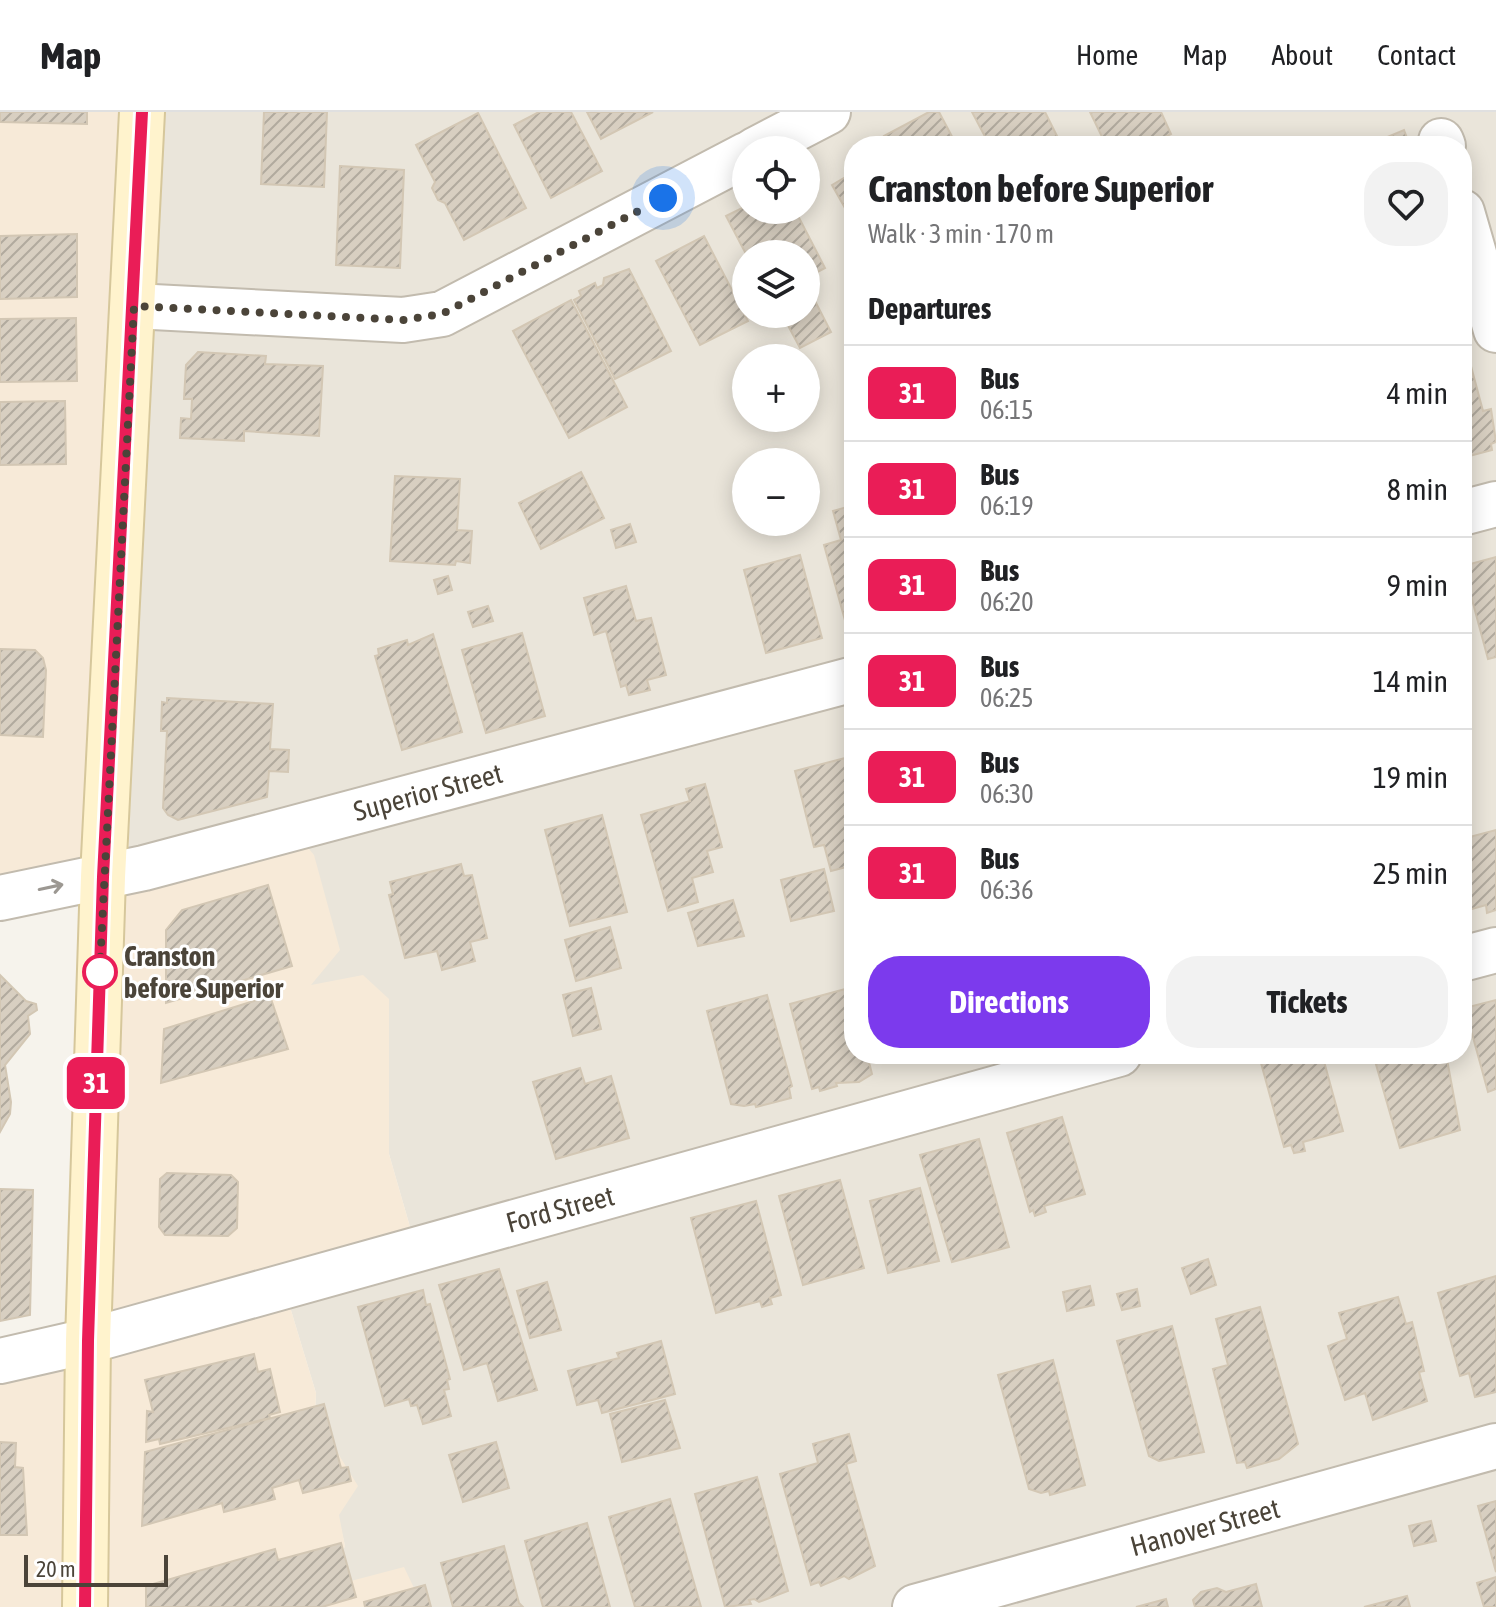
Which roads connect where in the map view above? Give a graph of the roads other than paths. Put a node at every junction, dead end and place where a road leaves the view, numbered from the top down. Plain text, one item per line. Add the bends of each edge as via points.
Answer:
1 (142, 112) edge
2 (828, 112) edge
3 (782, 136) edge
4 (732, 162) edge
5 (1472, 247) edge
6 (134, 306) junction
7 (1496, 330) edge
8 (1496, 504) edge
9 (1472, 510) edge
10 (844, 682) edge
11 (103, 877) junction
12 (0, 898) edge
13 (1496, 950) edge
14 (1472, 956) edge
15 (1083, 1064) edge
16 (88, 1341) junction
17 (0, 1361) edge
18 (1496, 1446) edge
19 (85, 1607) edge
20 (915, 1607) edge

1 - 6 main road
2 - 3 street
4 - 6 street via 442,314 403,320
5 - 7 street
6 - 11 main road
8 - 9 street
10 - 11 street, Superior Street
12 -> 11 street, Superior Street
11 - 16 main road
13 - 14 street
15 - 16 street, Ford Street
16 - 17 street, Ford Street
16 - 19 main road
18 - 20 street, Hanover Street

